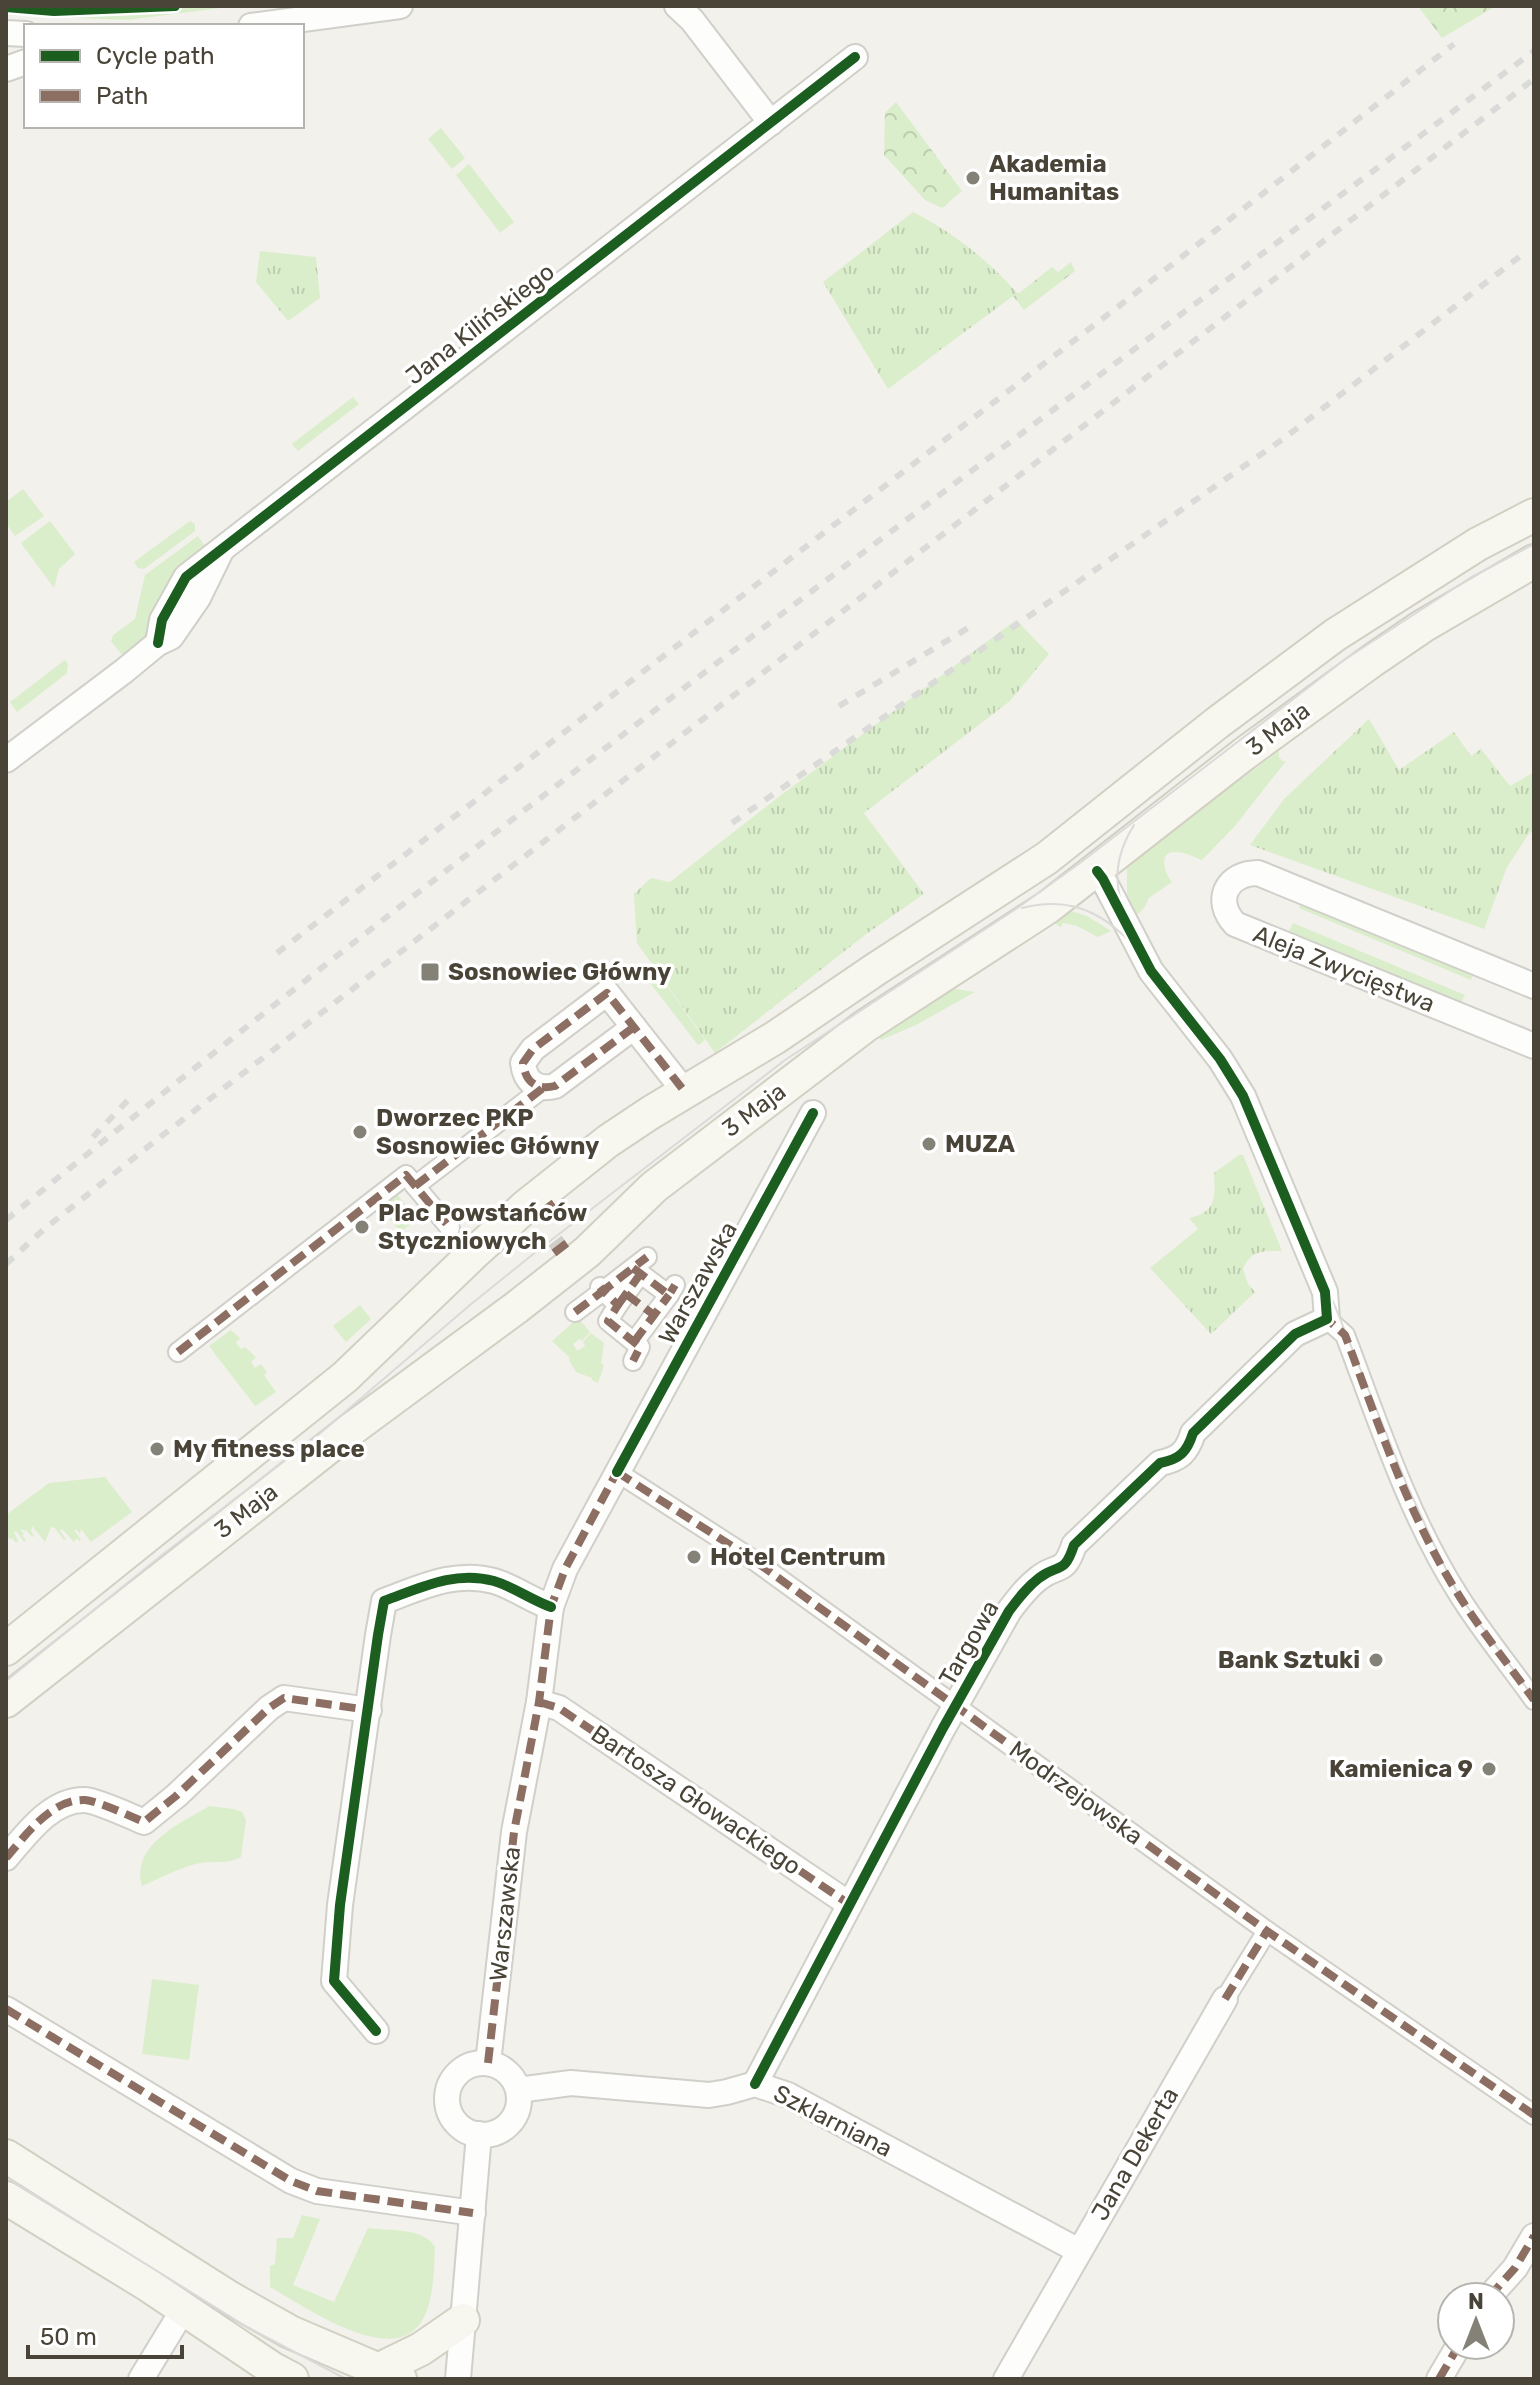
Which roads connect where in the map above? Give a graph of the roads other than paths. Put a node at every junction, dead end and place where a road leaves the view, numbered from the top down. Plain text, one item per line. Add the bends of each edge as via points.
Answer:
1 (400, 6) edge
2 (677, 6) edge
3 (266, 24) edge
4 (855, 57) dead end
5 (771, 123) junction
6 (1534, 515) edge
7 (1534, 561) edge
8 (6, 760) edge
9 (1097, 871) junction
10 (1534, 986) edge
11 (634, 1027) junction
12 (1534, 1046) edge
13 (543, 1088) junction
14 (685, 1092) junction
15 (813, 1113) dead end
16 (415, 1186) junction
17 (450, 1228) dead end
18 (641, 1266) junction
19 (602, 1289) junction
20 (622, 1299) junction
21 (575, 1312) dead end
22 (654, 1315) junction
23 (1327, 1319) junction
24 (640, 1341) junction
25 (178, 1352) dead end
26 (633, 1361) dead end
27 (617, 1472) junction
28 (551, 1607) junction
29 (6, 1649) edge
30 (1534, 1700) edge
31 (6, 1701) edge
32 (539, 1702) junction
33 (955, 1707) junction
34 (369, 1710) junction
35 (6, 1858) edge
36 (849, 1904) junction
37 (1267, 1931) junction
38 (1225, 1999) joint
39 (6, 2009) edge
40 (376, 2031) dead end
41 (488, 2063) junction
42 (755, 2084) junction
43 (518, 2090) junction
44 (1534, 2115) edge
45 (479, 2134) junction
46 (6, 2156) edge
47 (6, 2198) edge
48 (473, 2213) junction
49 (1534, 2236) edge
50 (1079, 2251) junction
51 (1503, 2281) edge
52 (183, 2310) junction
53 (463, 2320) junction
54 (1450, 2361) edge
55 (389, 2374) edge
56 (141, 2379) edge
57 (292, 2379) edge
58 (458, 2379) edge
59 (1006, 2379) edge
60 (1439, 2379) edge

1 - 3 street
2 - 5 street
4 - 5 street, Jana Kilińskiego
5 - 8 street, Jana Kilińskiego via 222,547 186,577 162,620 158,643
6 - 14 main road, 3 Maja via 1478,544 1335,635 1047,858
7 - 9 main road, 3 Maja via 1423,626 1330,691
9 - 23 street via 1151,971 1243,1096 1325,1292
9 - 31 main road, 3 Maja via 865,1026 754,1109 654,1187 587,1252
10 - 12 street, Aleja Zwycięstwa via 1258,873 1240,876 1225,894 1225,910 1235,924
11 - 13 street via 555,1086
11 - 13 street via 607,993 527,1056 524,1072 529,1082
11 - 14 street
13 - 16 street
14 - 29 main road, 3 Maja via 608,1141 526,1206 345,1377
15 - 27 street, Warszawska
16 - 17 street
16 - 25 street via 406,1175
18 - 19 street
18 - 20 street
18 - 22 street via 672,1290
19 - 20 street
19 - 21 street
20 - 22 street
20 - 24 street via 608,1321
22 - 24 street
23 - 30 street via 1345,1335 1428,1540 1458,1594
23 - 33 street, Targowa via 1295,1334 1193,1433 1188,1449 1177,1459 1160,1463 1074,1545 1069,1560 1041,1575 1022,1594
24 - 26 street
27 - 28 street, Warszawska via 565,1569
27 - 33 street, Modrzejowska via 755,1561
28 - 32 street, Warszawska
28 - 34 street via 495,1581 467,1577 448,1578 384,1601
32 - 36 street, Bartosza Głowackiego via 559,1708
32 - 41 street, Warszawska via 514,1832
33 - 36 street, Targowa
33 - 37 street, Modrzejowska
34 - 35 street via 284,1698 144,1822 86,1800 66,1804 38,1821
34 - 40 street via 334,1981
36 - 42 street, Targowa
37 - 38 street, Jana Dekerta
37 - 44 street, Modrzejowska
38 - 50 street, Jana Dekerta
39 - 48 street via 291,2181 317,2191
41 - 43 street via 507,2072
41 - 45 street via 457,2074 447,2098 456,2122
42 - 43 street, Szklarniana via 709,2095 571,2083
42 - 50 street, Szklarniana via 788,2095
43 - 45 street via 510,2122 502,2130
45 - 48 street
46 - 55 main road via 230,2298 290,2332
47 - 52 main road
48 - 53 street
49 - 51 street
50 - 59 street, Jana Dekerta
52 - 56 street
52 - 57 main road
53 - 55 main road
53 - 58 street
54 - 60 street

